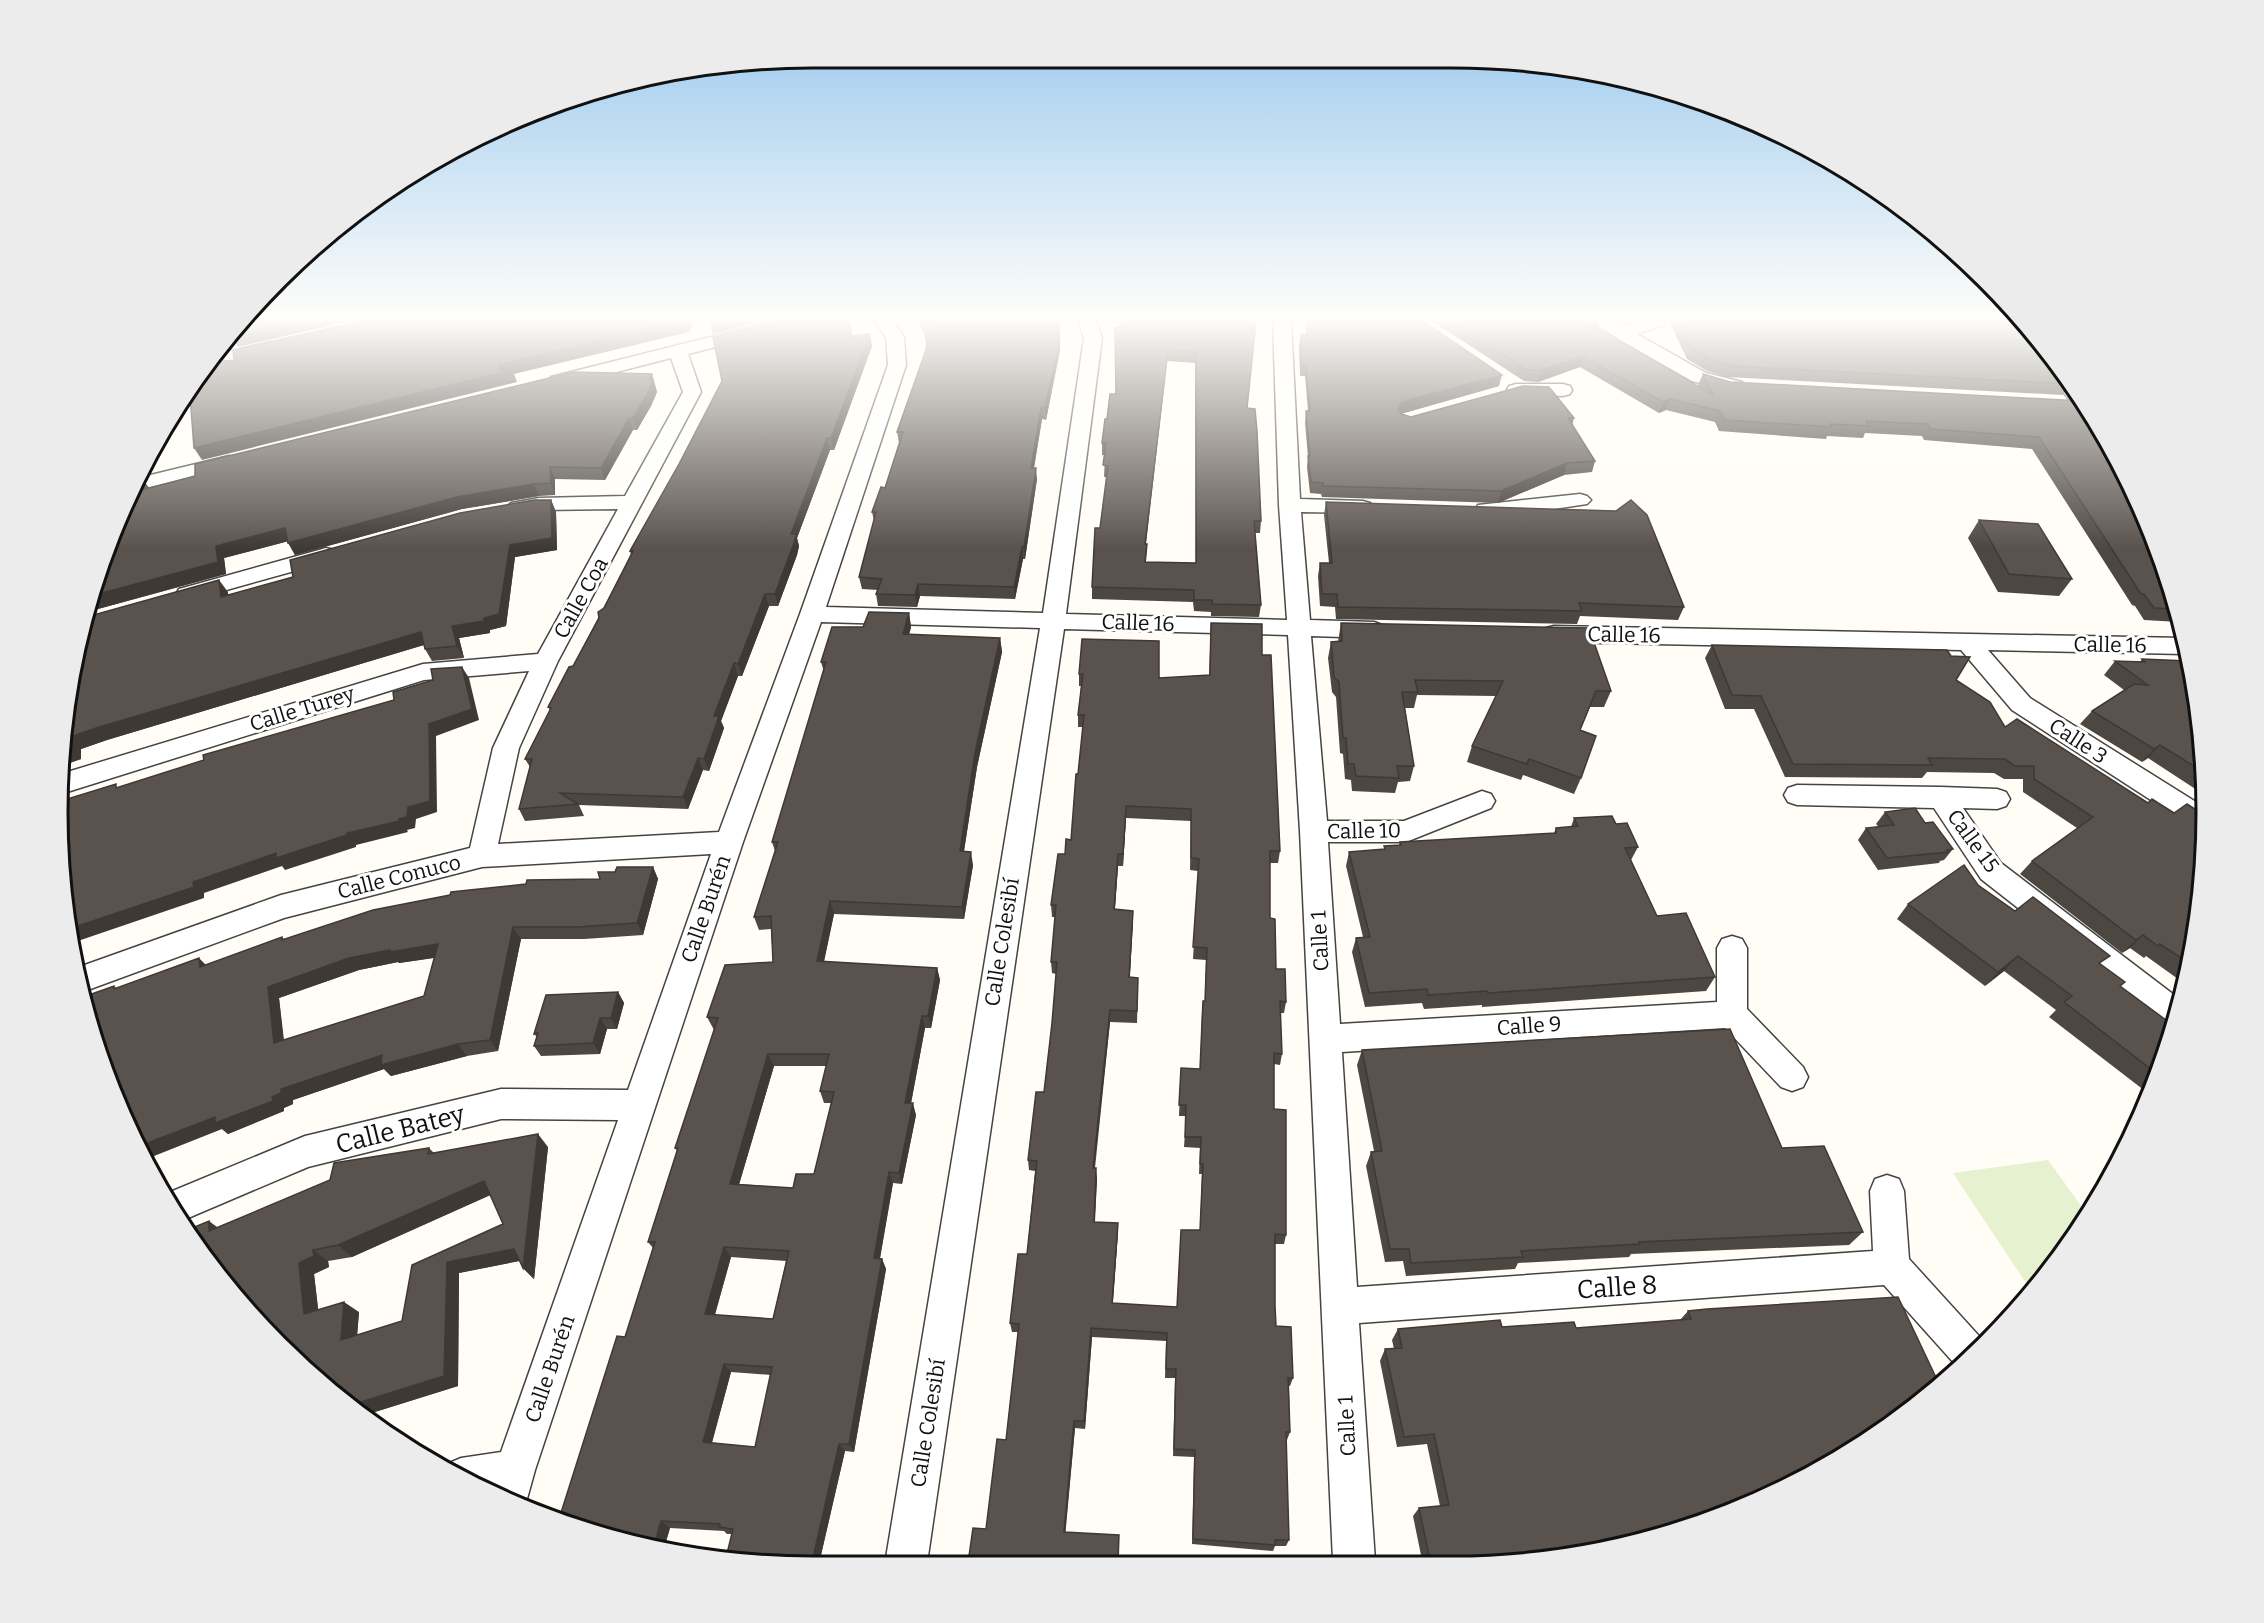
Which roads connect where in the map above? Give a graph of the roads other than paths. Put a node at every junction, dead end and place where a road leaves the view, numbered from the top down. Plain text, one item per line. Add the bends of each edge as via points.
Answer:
1 (689, 397) edge
2 (886, 397) edge
3 (1085, 397) edge
4 (1285, 397) edge
5 (2058, 403) edge
6 (2075, 404) edge
7 (248, 458) edge
8 (144, 483) edge
9 (1580, 500) dead end
10 (633, 502) junction
11 (1290, 505) junction
12 (1384, 507) edge
13 (1466, 510) edge
14 (496, 512) edge
15 (348, 549) edge
16 (165, 600) edge
17 (812, 614) junction
18 (1053, 621) junction
19 (1298, 628) junction
20 (1394, 630) edge
21 (1538, 633) edge
22 (1968, 642) junction
23 (2177, 646) edge
24 (546, 662) junction
25 (69, 781) edge
26 (1797, 795) dead end
27 (1941, 797) junction
28 (1997, 799) dead end
29 (1482, 801) dead end
30 (2196, 816) edge
31 (1314, 831) junction
32 (729, 842) junction
33 (482, 856) junction
34 (1732, 948) dead end
35 (87, 977) edge
36 (2169, 1009) edge
37 (1732, 1014) junction
38 (1326, 1039) junction
39 (1792, 1077) dead end
40 (639, 1105) junction
41 (1887, 1191) dead end
42 (180, 1205) edge
43 (1892, 1267) junction
44 (1341, 1306) junction
45 (1966, 1349) dead end
46 (488, 1482) edge
47 (512, 1485) edge
48 (907, 1556) edge
49 (1354, 1556) edge

1 - 10 street, Calle Coa
2 - 17 street, Calle Burén
3 - 18 street, Calle Colesibí
4 - 11 street, Calle 1
5 - 6 street
7 - 8 street
9 - 13 street via 1501,511
10 - 14 street via 539,504
10 - 24 street, Calle Coa
11 - 12 street
11 - 19 street, Calle 1
15 - 16 street
17 - 18 street, Calle 16
17 - 32 street, Calle Burén
18 - 19 street, Calle 16
18 - 48 street, Calle Colesibí
19 - 20 street, Calle 16
19 - 31 street, Calle 1
21 - 22 street, Calle 16
22 - 23 street, Calle 16
22 - 30 street, Calle 3 via 2021,704
24 - 25 street, Calle Turey via 423,672
24 - 33 street, Calle Coa via 506,748
26 - 27 street, Calle 15
27 - 28 street
27 - 36 street, Calle 15 via 1991,871
29 - 31 street, Calle 10 via 1406,832
31 - 38 street, Calle 1
32 - 33 street, Calle Conuco
32 - 40 street, Calle Burén
33 - 35 street, Calle Conuco via 281,907
34 - 37 street
37 - 38 street, Calle 9
37 - 39 street
38 - 44 street, Calle 1
40 - 42 street, Calle Batey via 501,1104 305,1152
40 - 47 street, Calle Burén
41 - 43 street
43 - 44 street, Calle 8
43 - 45 street
44 - 49 street, Calle 1
46 - 47 street

